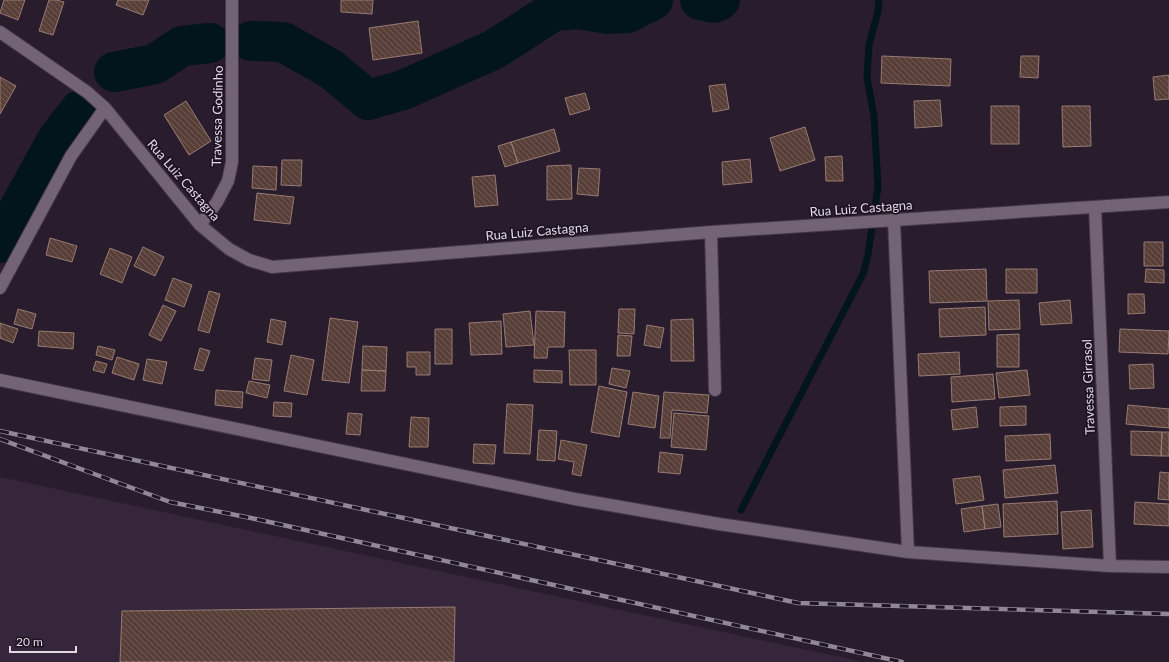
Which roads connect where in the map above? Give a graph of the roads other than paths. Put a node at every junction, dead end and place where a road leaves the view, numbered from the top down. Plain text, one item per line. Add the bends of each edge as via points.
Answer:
1 (232, 0) edge
2 (0, 32) edge
3 (105, 108) junction
4 (1169, 202) edge
5 (1094, 207) junction
6 (894, 220) junction
7 (200, 225) junction
8 (711, 232) junction
9 (0, 288) edge
10 (0, 380) edge
11 (715, 390) dead end
12 (908, 552) junction
13 (1110, 566) junction
14 (1169, 567) edge

1 - 7 street, Travessa Godinho via 232,162 228,181
2 - 3 street, Rua Luiz Castagna via 87,92
3 - 7 street, Rua Luiz Castagna
3 - 9 street via 71,156
4 - 5 street, Rua Luiz Castagna
5 - 6 street, Rua Luiz Castagna
5 - 13 street, Travessa Girrasol
6 - 8 street, Rua Luiz Castagna
6 - 12 street
7 - 8 street, Rua Luiz Castagna via 249,260 272,267
8 - 11 street
10 - 12 street via 575,499 719,524
12 - 13 street
13 - 14 street

